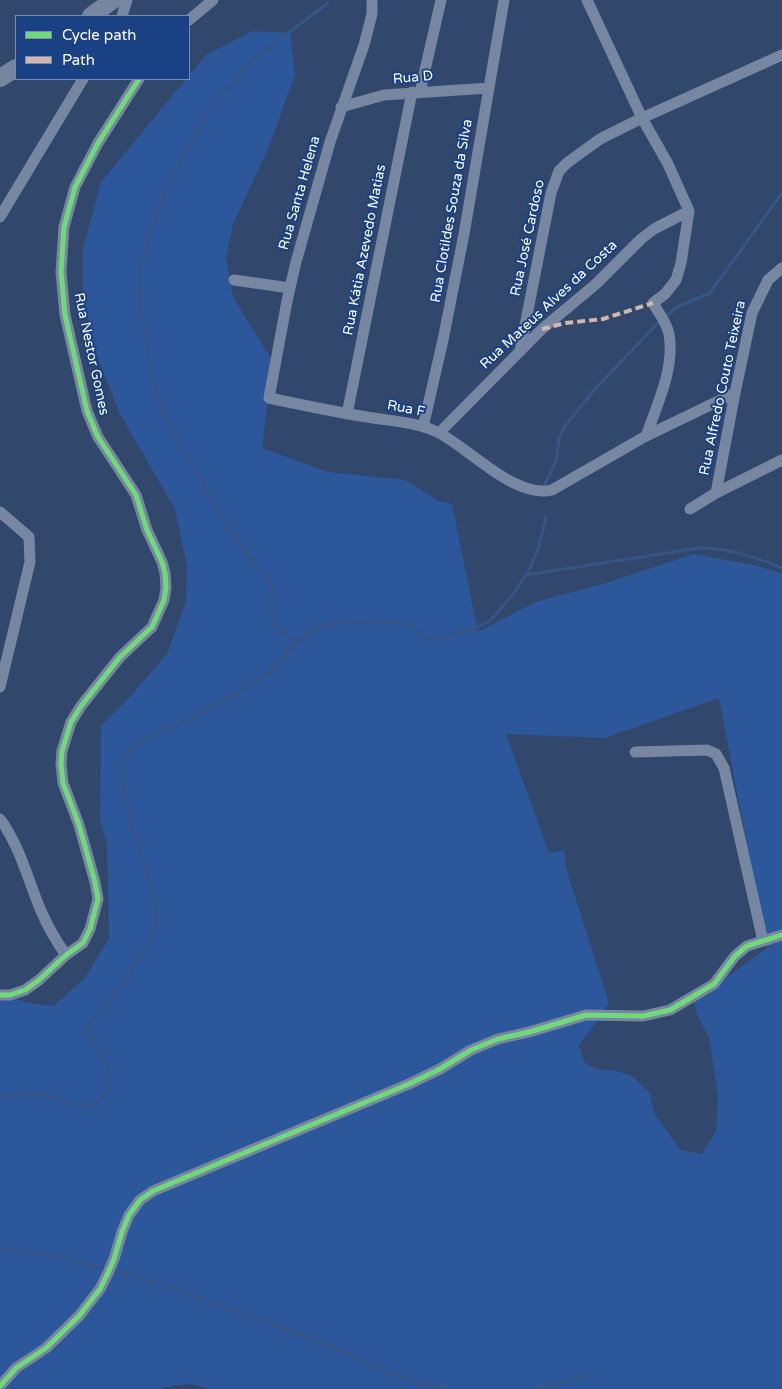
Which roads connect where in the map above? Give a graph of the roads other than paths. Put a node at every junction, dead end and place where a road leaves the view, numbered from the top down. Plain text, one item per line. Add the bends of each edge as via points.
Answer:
1 (113, 0) edge
2 (127, 0) edge
3 (214, 0) edge
4 (372, 0) edge
5 (441, 0) edge
6 (504, 0) edge
7 (586, 0) edge
8 (92, 15) edge
9 (122, 15) edge
10 (190, 19) edge
11 (782, 55) edge
12 (15, 69) edge
13 (0, 78) edge
14 (82, 80) edge
15 (138, 80) edge
16 (489, 88) junction
17 (416, 92) junction
18 (341, 107) junction
19 (642, 118) junction
20 (689, 211) junction
21 (0, 217) edge
22 (782, 268) edge
23 (234, 280) dead end
24 (290, 288) junction
25 (520, 351) junction
26 (735, 393) junction
27 (269, 398) joint
28 (347, 414) junction
29 (423, 427) junction
30 (439, 433) junction
31 (646, 436) junction
32 (782, 460) edge
33 (716, 494) junction
34 (690, 509) dead end
35 (0, 512) edge
36 (0, 687) edge
37 (635, 752) dead end
38 (0, 819) edge
39 (782, 935) edge
40 (763, 941) junction
41 (66, 955) junction
42 (0, 995) edge
43 (0, 1386) edge

1 - 8 main road
2 - 9 street
3 - 10 street
4 - 18 street, Rua Santa Helena via 366,37
5 - 17 street, Rua Kátia Azevedo Matias
6 - 16 street, Rua Clotildes Souza da Silva
7 - 19 street
11 - 19 street, Rua José Cardoso
12 - 13 main road
14 - 21 street
15 - 41 street, Rua Nestor Gomes via 98,143 75,187 64,227 61,272 66,315 86,411 98,437 136,495 162,562 166,588 152,627 120,657 81,706 71,722 64,744 63,783 91,864 98,899 83,943
16 - 17 street, Rua D
16 - 29 street, Rua Clotildes Souza da Silva via 464,234
17 - 18 street, Rua D via 373,97
17 - 28 street, Rua Kátia Azevedo Matias
18 - 24 street, Rua Santa Helena
19 - 20 street
19 - 25 street, Rua José Cardoso via 600,139 559,171 554,181
20 - 25 street, Rua Mateus Alves da Costa via 641,239
20 - 31 street via 676,280 653,303 668,333 669,353
22 - 26 street, Rua Alfredo Couto Teixeira via 768,280 752,313
23 - 24 street
24 - 27 street, Rua Santa Helena
25 - 30 street, Rua Mateus Alves da Costa
26 - 31 street
26 - 33 street, Rua Alfredo Couto Teixeira
27 - 28 street, Rua F
28 - 29 street, Rua F
29 - 30 street, Rua F
30 - 31 street, Rua F via 502,477 535,490 552,490
32 - 33 street
33 - 34 street
35 - 36 street via 29,536 30,562
37 - 40 street via 707,750 716,754 724,768
38 - 41 street via 15,841 41,911
39 - 40 street
40 - 43 street via 747,946 735,956 714,984 670,1010 643,1016 586,1015 498,1039 409,1084 153,1191 140,1200 129,1215 108,1273 80,1316 46,1348 16,1368
41 - 42 street, Rua Nestor Gomes via 25,990

